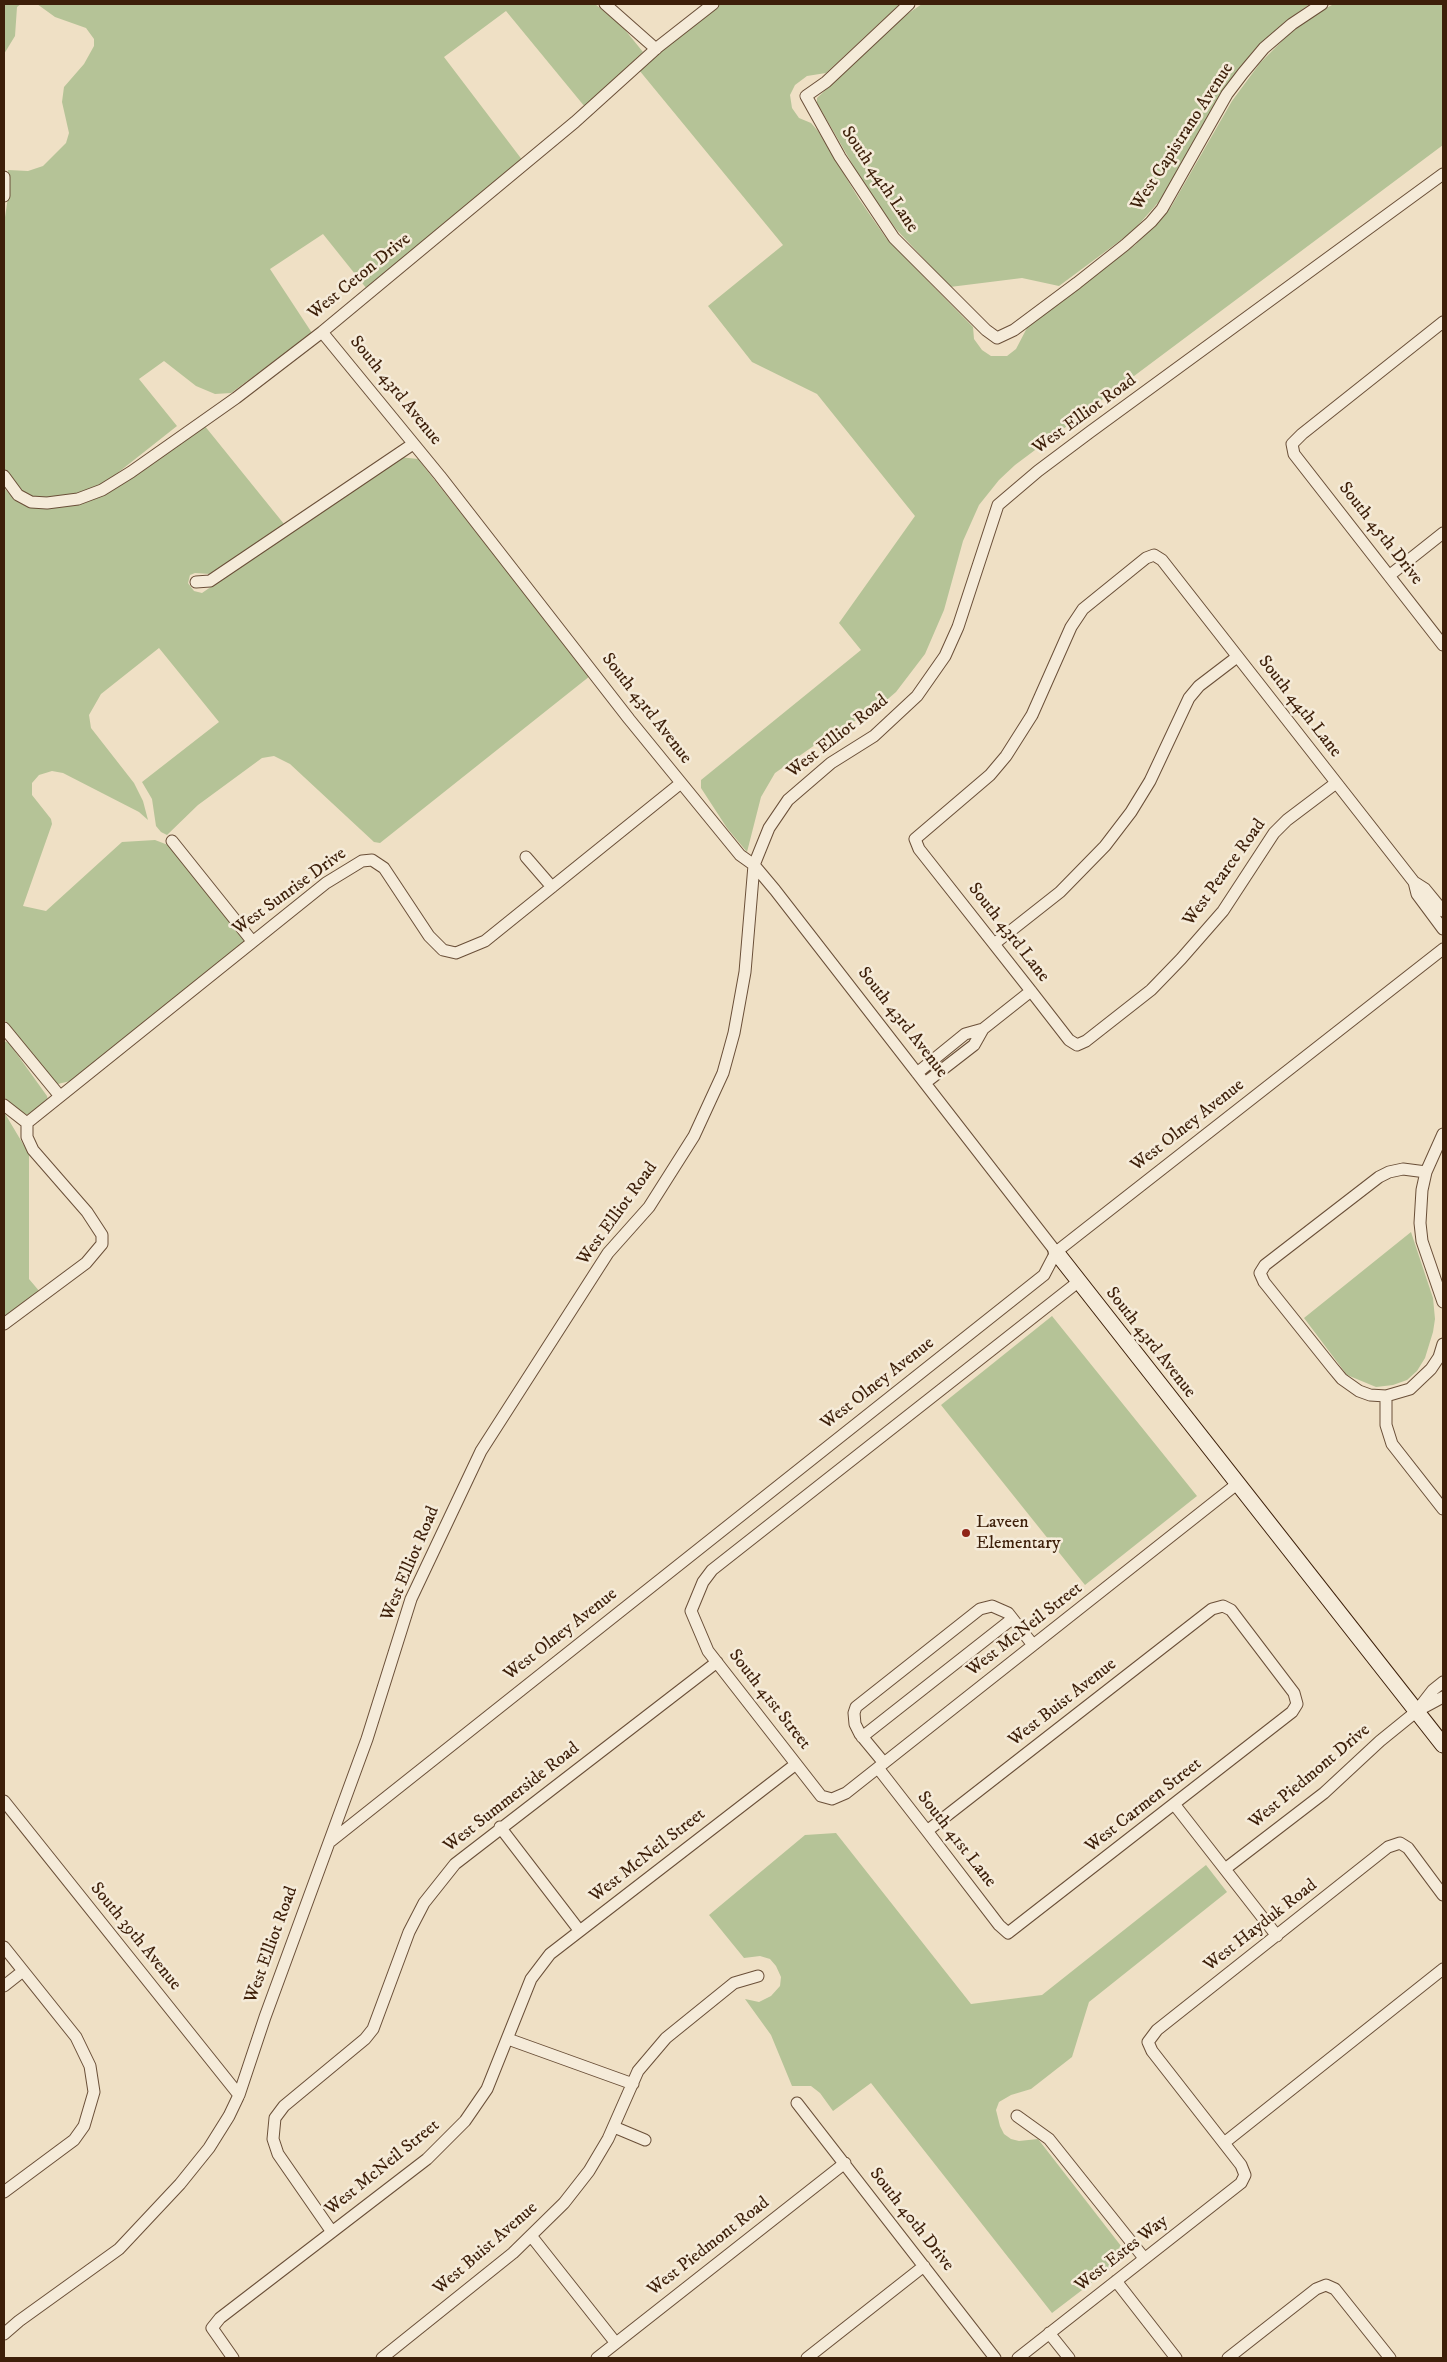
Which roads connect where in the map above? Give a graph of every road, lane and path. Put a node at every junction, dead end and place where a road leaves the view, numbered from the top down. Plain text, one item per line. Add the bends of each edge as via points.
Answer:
1 (605, 4) edge
2 (713, 4) edge
3 (909, 4) edge
4 (1322, 4) edge
5 (656, 49) junction
6 (1443, 174) edge
7 (4, 177) edge
8 (4, 196) edge
9 (1443, 322) edge
10 (322, 332) junction
11 (997, 338) joint
12 (413, 444) junction
13 (4, 476) edge
14 (1443, 533) edge
15 (1390, 575) junction
16 (196, 582) dead end
17 (1443, 645) edge
18 (1237, 657) junction
19 (681, 783) junction
20 (1336, 783) junction
21 (915, 839) joint
22 (172, 841) dead end
23 (526, 857) dead end
24 (754, 865) junction
25 (552, 887) junction
26 (1437, 909) edge
27 (1443, 929) edge
28 (252, 941) junction
29 (994, 944) junction
30 (1443, 949) edge
31 (1031, 991) junction
32 (4, 1028) edge
33 (983, 1028) junction
34 (1077, 1045) joint
35 (950, 1046) junction
36 (959, 1056) junction
37 (917, 1073) junction
38 (924, 1083) junction
39 (60, 1095) junction
40 (4, 1105) edge
41 (27, 1123) junction
42 (1443, 1134) edge
43 (1426, 1172) junction
44 (1056, 1252) junction
45 (1078, 1282) junction
46 (1443, 1302) edge
47 (4, 1324) edge
48 (1443, 1344) edge
49 (1386, 1396) junction
50 (1237, 1484) junction
51 (1443, 1509) edge
52 (1223, 1606) joint
53 (1012, 1618) junction
54 (1033, 1645) junction
55 (717, 1662) junction
56 (1443, 1682) edge
57 (1443, 1698) edge
58 (1417, 1711) junction
59 (862, 1737) junction
60 (1443, 1744) edge
61 (796, 1764) junction
62 (881, 1766) junction
63 (832, 1799) joint
64 (4, 1801) edge
65 (1174, 1804) junction
66 (500, 1827) junction
67 (927, 1832) junction
68 (329, 1842) junction
69 (1225, 1869) junction
70 (1443, 1894) edge
71 (579, 1930) junction
72 (1008, 1932) joint
73 (1277, 1936) junction
74 (4, 1947) edge
75 (1443, 1969) edge
76 (23, 1971) junction
77 (758, 1976) dead end
78 (4, 1986) edge
79 (508, 2039) junction
80 (633, 2084) junction
81 (239, 2095) junction
82 (797, 2103) dead end
83 (1017, 2116) dead end
84 (614, 2127) junction
85 (646, 2140) dead end
86 (1224, 2143) junction
87 (845, 2163) junction
88 (4, 2192) edge
89 (332, 2232) junction
90 (532, 2237) junction
91 (1144, 2258) junction
92 (924, 2266) junction
93 (1116, 2281) junction
94 (1049, 2333) junction
95 (4, 2334) edge
96 (615, 2342) junction
97 (233, 2358) edge
98 (382, 2358) edge
99 (597, 2358) edge
100 (807, 2358) edge
101 (996, 2358) edge
102 (1018, 2358) edge
103 (1069, 2358) edge
104 (1176, 2358) edge
105 (1228, 2358) edge
106 (1390, 2358) edge

1 - 5 street
2 - 5 street, West Ceton Drive
3 - 11 street, South 44th Lane via 826,82 806,96 840,157 894,238
4 - 11 street, West Capistrano Avenue via 1264,48 1227,94 1162,209 1125,246 1077,284 1014,330
5 - 10 street, West Ceton Drive via 575,122
6 - 24 street, West Elliot Road via 1090,432 998,505 958,627 945,656 917,696 874,736 831,763 788,800 769,828
7 - 8 street
9 - 15 street, South 45th Drive via 1292,444 1294,454
10 - 12 street, South 43rd Avenue
10 - 13 street, West Ceton Drive via 236,398 102,490 78,499 31,502 18,495
12 - 16 street via 210,581
12 - 19 street, South 43rd Avenue
14 - 15 street
15 - 17 street, South 45th Drive
18 - 20 street, South 44th Lane
18 - 21 street, South 44th Lane via 1162,560 1154,555 1146,558 1083,609 1071,627 1032,715 990,776
18 - 29 street via 1189,698 1150,781 1105,846 1060,892
19 - 24 street, South 43rd Avenue via 740,855
19 - 25 street, West Sunrise Drive
20 - 26 street, South 44th Lane via 1414,882 1425,889
20 - 34 street, West Pearce Road via 1274,833 1223,911 1151,990
21 - 29 street, South 43rd Lane
22 - 28 street
23 - 25 street
24 - 37 street, South 43rd Avenue
24 - 68 street, West Elliot Road via 745,972 723,1073 694,1136 649,1207 608,1253 481,1451 411,1599 367,1739
25 - 28 street, West Sunrise Drive via 485,941 456,953 443,950 429,936 384,868 372,860 362,861 326,883
26 - 27 street, South 44th Lane
28 - 39 street, West Sunrise Drive
29 - 31 street, South 43rd Lane
30 - 44 street, West Olney Avenue
31 - 33 street
31 - 34 street, South 43rd Lane via 1069,1040
32 - 39 street
33 - 35 street via 965,1034
33 - 36 street via 974,1045
35 - 36 street
35 - 37 street
36 - 38 street
37 - 38 street, South 43rd Avenue
38 - 44 street, South 43rd Avenue
39 - 41 street, West Sunrise Drive
40 - 41 street
41 - 47 street via 27,1137 33,1150 88,1212 102,1234 102,1244 86,1264
42 - 43 street
43 - 46 street via 1420,1205 1422,1241
43 - 49 street via 1402,1169 1379,1177 1265,1265 1260,1273 1342,1379 1359,1391
44 - 45 street, South 43rd Avenue
44 - 68 street, West Olney Avenue via 1044,1275
45 - 50 street, South 43rd Avenue
45 - 55 street, South 41st Street via 712,1570 703,1582 691,1611 708,1651
48 - 49 street via 1439,1357 1421,1380 1410,1389
49 - 51 street via 1386,1425 1392,1444
50 - 54 street, West McNeil Street
50 - 58 street, South 43rd Avenue
52 - 65 street, West Carmen Street via 1231,1610 1294,1693 1297,1704 1292,1712
52 - 67 street, West Buist Avenue via 1212,1609
53 - 54 street
53 - 59 street
53 - 59 street via 992,1606 980,1609 856,1707 855,1724
54 - 62 street, West McNeil Street
55 - 61 street, South 41st Street
55 - 66 street, West Summerside Road
56 - 58 street, West Piedmont Drive
57 - 58 street, West Piedmont Drive
58 - 60 street, South 43rd Avenue
58 - 69 street, West Piedmont Drive via 1324,1793
59 - 62 street, South 41st Lane
61 - 63 street, South 41st Street via 821,1796
61 - 71 street, West McNeil Street
62 - 63 street, West McNeil Street via 846,1793
62 - 67 street, South 41st Lane
64 - 81 street, South 39th Avenue
65 - 69 street
65 - 72 street, West Carmen Street
66 - 71 street
66 - 89 street, West Summerside Road via 468,1852 424,1903 409,1932 373,2029 284,2106 275,2118 273,2139 278,2154
67 - 72 street, South 41st Lane via 999,1925
68 - 81 street, West Elliot Road via 264,2017
69 - 73 street
70 - 73 street, West Hayduk Road via 1408,1848 1400,1843 1388,1848
71 - 79 street, West McNeil Street via 550,1954 531,1978
73 - 86 street, West Hayduk Road via 1157,2030 1148,2042
74 - 76 street
75 - 86 street
76 - 78 street
76 - 88 street via 76,2037 90,2066 94,2092 84,2126 74,2140
77 - 80 street, West Buist Avenue via 734,1983 666,2038 644,2061
79 - 80 street
79 - 89 street, West McNeil Street via 487,2089 465,2121 427,2159
80 - 84 street, West Buist Avenue
81 - 95 street, West Elliot Road via 209,2148 119,2250
82 - 87 street, South 40th Drive
83 - 91 street via 1049,2139
84 - 85 street
84 - 90 street, West Buist Avenue via 589,2171
86 - 91 street, West Estes Way via 1245,2174 1240,2183
87 - 92 street, South 40th Drive
87 - 96 street, West Piedmont Road
89 - 97 street, West McNeil Street via 220,2318 212,2328
90 - 96 street
90 - 98 street, West Buist Avenue
91 - 93 street, West Estes Way
92 - 100 street
92 - 101 street, South 40th Drive
93 - 94 street, West Estes Way
93 - 104 street
94 - 102 street, West Estes Way
94 - 103 street
96 - 99 street, West Piedmont Road
105 - 106 street via 1316,2289 1326,2286 1335,2289

